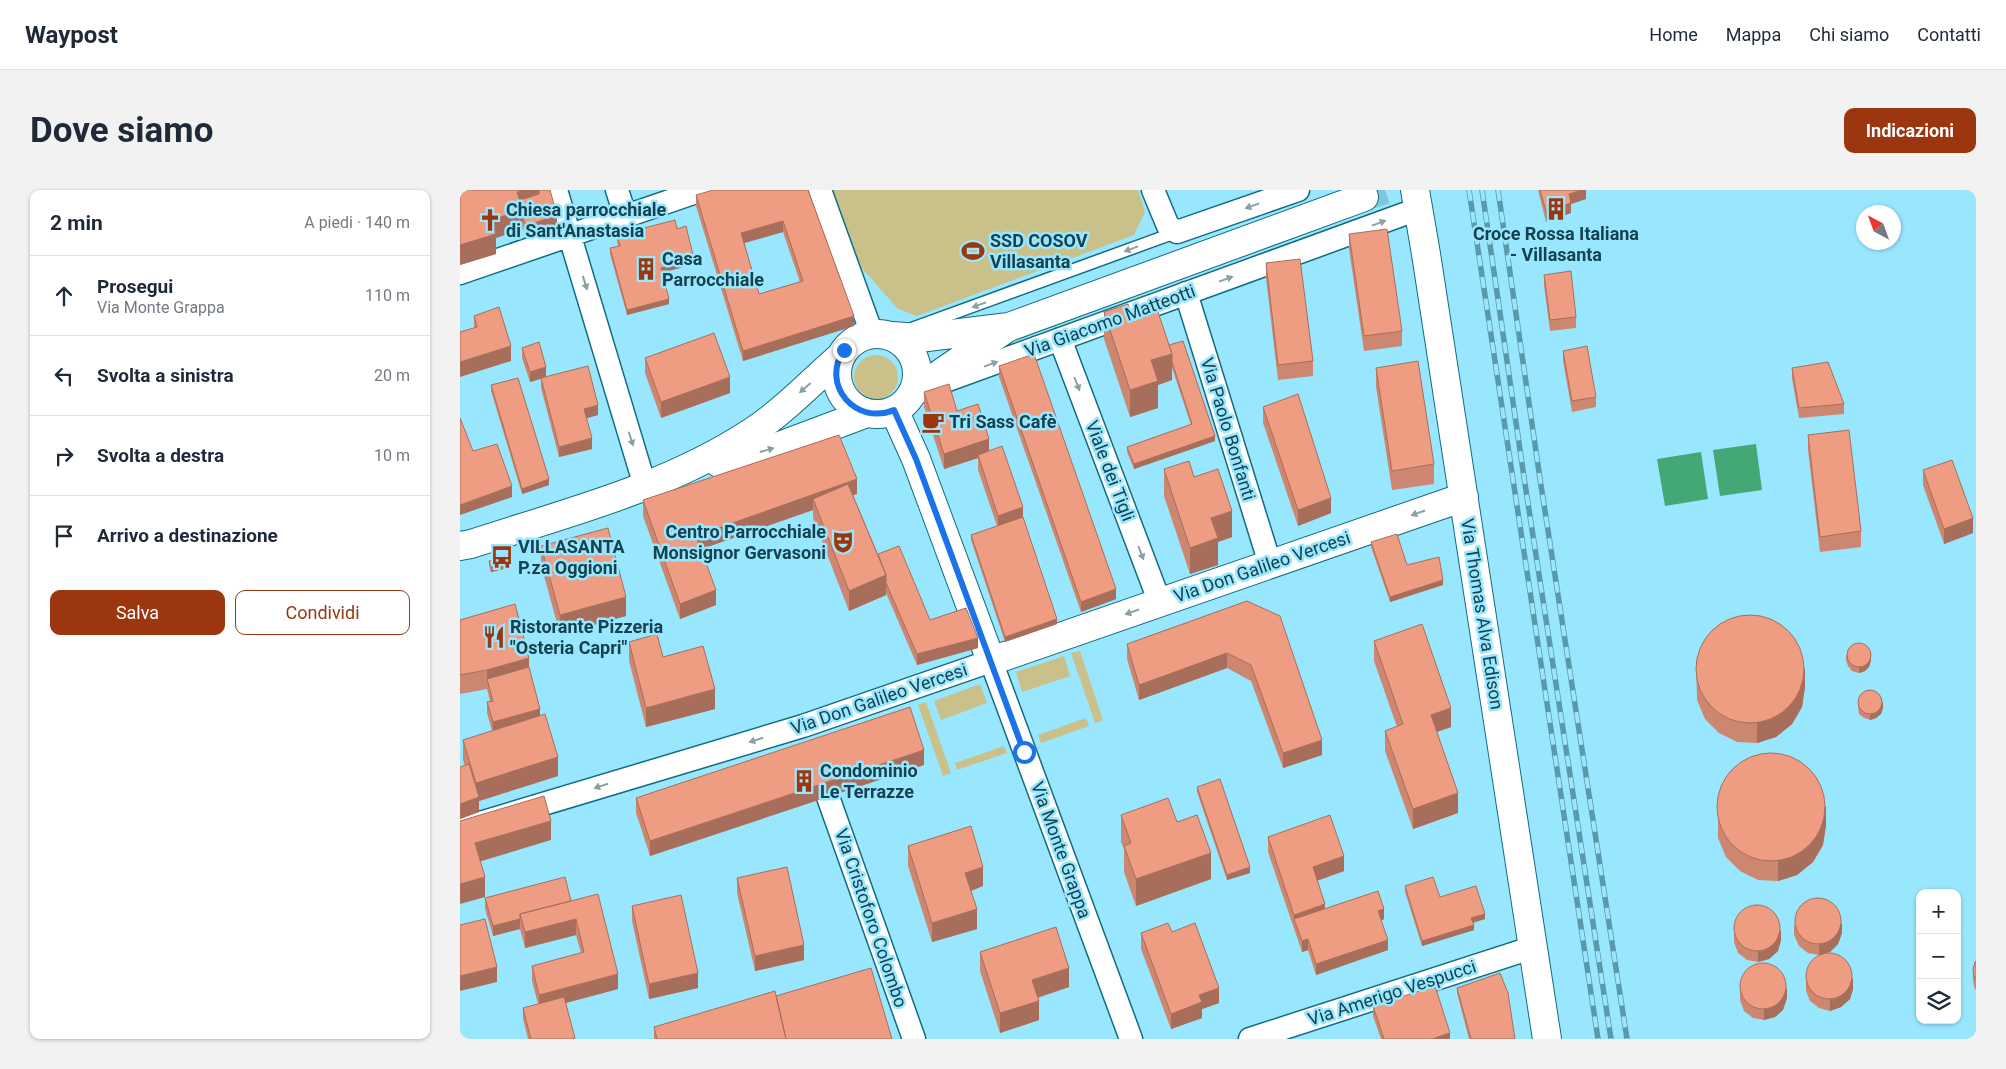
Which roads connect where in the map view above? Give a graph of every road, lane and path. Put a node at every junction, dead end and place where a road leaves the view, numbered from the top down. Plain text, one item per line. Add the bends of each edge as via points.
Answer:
1 (556, 190) edge
2 (617, 190) edge
3 (702, 190) edge
4 (820, 190) edge
5 (1153, 190) edge
6 (1298, 190) edge
7 (1364, 197) tunnel mouth
8 (1416, 200) edge
9 (625, 215) junction
10 (1177, 232) junction
11 (570, 236) junction
12 (460, 273) edge
13 (1186, 294) junction
14 (1009, 327) junction
15 (882, 335) junction
16 (1060, 339) junction
17 (841, 356) junction
18 (903, 401) junction
19 (867, 413) junction
20 (657, 481) junction
21 (1464, 497) junction
22 (464, 547) edge
23 (1270, 564) junction
24 (1160, 603) junction
25 (991, 661) junction
26 (803, 726) junction
27 (811, 747) edge
28 (828, 797) edge
29 (460, 829) edge
30 (1534, 947) junction
31 (914, 1039) edge
32 (1130, 1039) edge
33 (1250, 1039) edge
34 (1547, 1039) edge

1 - 11 street
2 - 9 street
3 - 9 street
4 - 15 street
5 - 10 street via 1168,226
6 -> 10 street
7 - 14 street, Via Giacomo Matteotti
13 -> 8 street, Via Giacomo Matteotti
8 - 21 street, Via Thomas Alva Edison
9 - 11 street
10 -> 15 lane
11 - 12 street
11 -> 20 street
13 - 16 street, Via Giacomo Matteotti
13 - 23 street, Via Paolo Bonfanti
14 - 15 street, Via Giacomo Matteotti via 919,338
14 - 18 street, Via Giacomo Matteotti
15 - 17 street via 854,341
15 - 18 street via 907,347 915,360 917,377
18 -> 16 street, Via Giacomo Matteotti
16 -> 24 street, Viale dei Tigli
17 - 19 street via 836,374 841,392 852,405
17 -> 20 street via 759,427
18 - 19 street via 879,414
18 - 25 street, Via Monte Grappa via 922,476
20 -> 19 street via 774,448
20 - 22 street
21 -> 23 street, Via Don Galileo Vercesi
21 - 30 street, Via Thomas Alva Edison
23 - 24 street, Via Don Galileo Vercesi
24 -> 25 street, Via Don Galileo Vercesi
25 - 26 street, Via Don Galileo Vercesi
25 - 32 street, Via Monte Grappa
26 - 27 street
26 -> 29 street, Via Don Galileo Vercesi
28 - 31 street, Via Cristoforo Colombo
30 - 33 street, Via Amerigo Vespucci
30 - 34 street, Via Thomas Alva Edison

